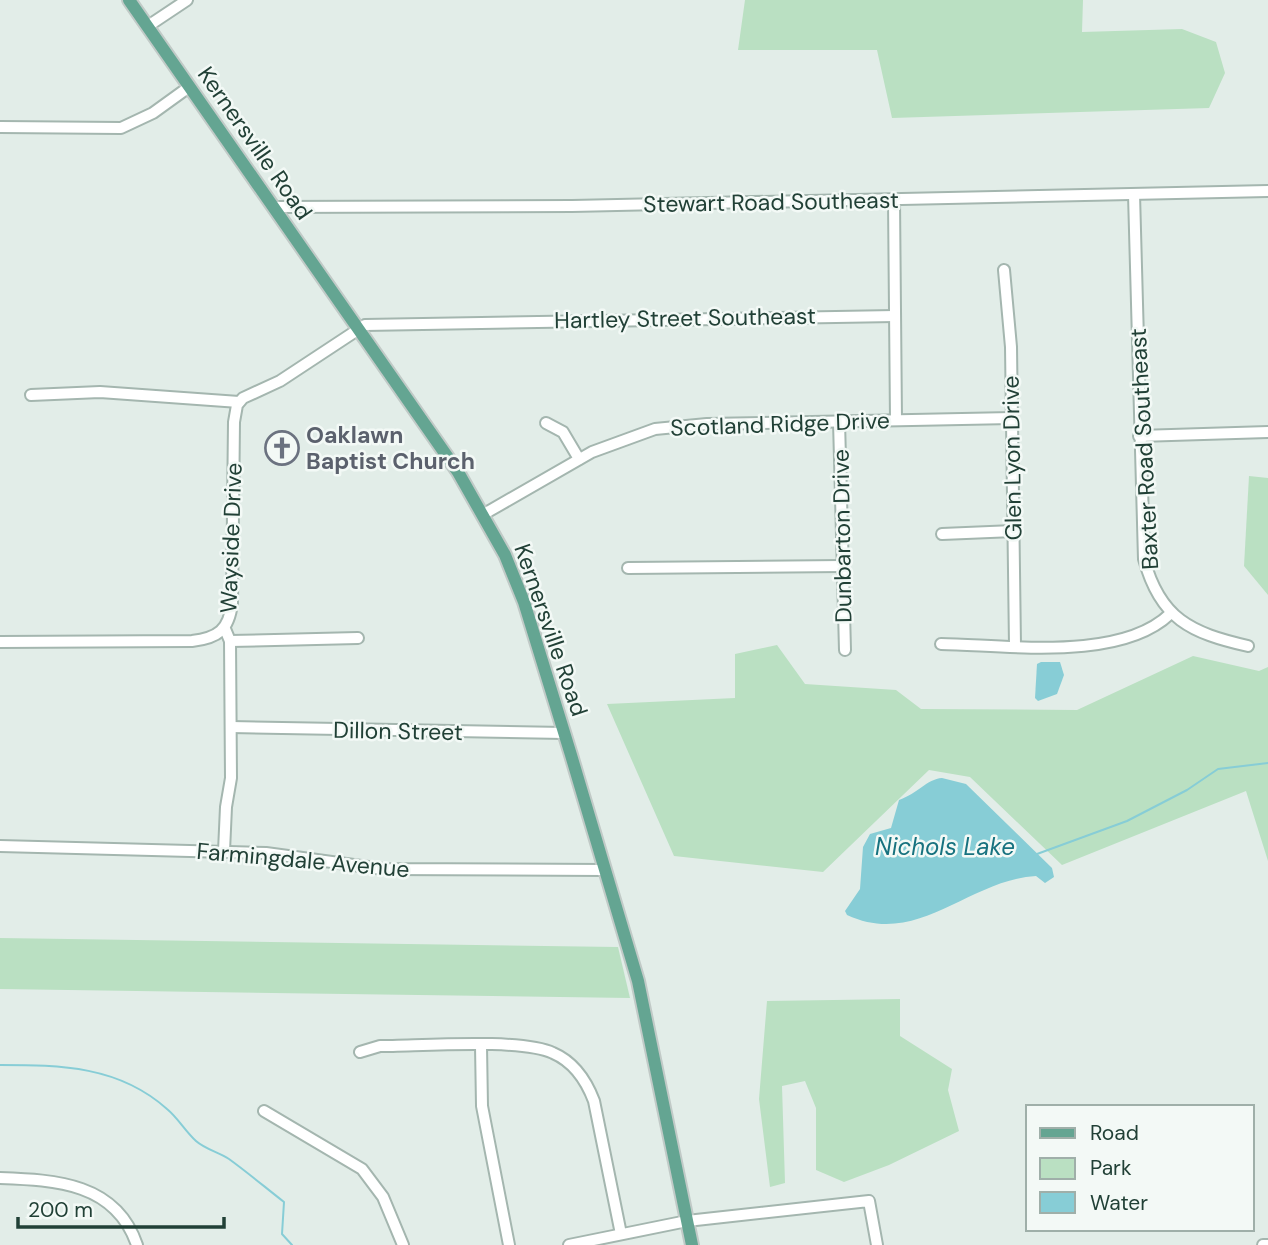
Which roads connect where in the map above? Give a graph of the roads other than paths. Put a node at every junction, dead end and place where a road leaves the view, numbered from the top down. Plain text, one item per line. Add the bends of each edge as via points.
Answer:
1 (129, 0) edge
2 (187, 0) edge
3 (148, 26) junction
4 (189, 87) junction
5 (0, 127) edge
6 (1268, 191) edge
7 (1134, 194) junction
8 (894, 200) junction
9 (274, 207) junction
10 (1004, 270) dead end
11 (895, 316) junction
12 (359, 328) junction
13 (31, 395) dead end
14 (239, 402) junction
15 (1012, 418) junction
16 (896, 420) junction
17 (839, 421) junction
18 (546, 423) dead end
19 (1268, 432) edge
20 (1139, 436) junction
21 (579, 459) junction
22 (484, 514) junction
23 (1013, 531) junction
24 (942, 534) dead end
25 (843, 566) junction
26 (628, 568) dead end
27 (1170, 614) junction
28 (225, 629) junction
29 (358, 638) dead end
30 (230, 641) junction
31 (0, 642) edge
32 (941, 644) dead end
33 (1015, 645) junction
34 (1248, 646) dead end
35 (845, 650) dead end
36 (231, 727) junction
37 (564, 733) junction
38 (0, 846) edge
39 (224, 851) junction
40 (605, 870) junction
41 (481, 1046) junction
42 (360, 1052) dead end
43 (264, 1111) dead end
44 (0, 1178) edge
45 (687, 1221) junction
46 (621, 1234) junction
47 (137, 1245) edge
48 (403, 1245) edge
49 (509, 1245) edge
50 (569, 1245) edge
51 (692, 1245) edge
52 (877, 1245) edge
53 (1262, 1245) edge
54 (1268, 1245) edge

1 - 3 main road, Kernersville Road
2 - 3 street
3 - 4 main road, Kernersville Road
4 - 5 street via 153,113 121,128
4 - 9 main road, Kernersville Road
6 - 7 street, Stewart Road Southeast
7 - 8 street, Stewart Road Southeast
7 - 20 street, Baxter Road Southeast
8 - 9 street, Stewart Road Southeast
8 - 11 street
9 - 12 main road, Kernersville Road
10 - 15 street, Glen Lyon Drive
11 - 12 street, Hartley Street Southeast via 572,319
11 - 16 street
12 - 14 street via 288,376
12 - 22 main road, Kernersville Road
13 - 14 street via 100,392
14 - 28 street, Wayside Drive via 234,422 232,603
15 - 16 street, Scotland Ridge Drive
15 - 23 street, Glen Lyon Drive
16 - 17 street, Scotland Ridge Drive
17 - 21 street, Scotland Ridge Drive via 672,426 622,439
17 - 25 street, Dunbarton Drive
18 - 21 street via 564,432
19 - 20 street
20 - 27 street, Baxter Road Southeast via 1144,559 1150,581
21 - 22 street, Scotland Ridge Drive
22 - 37 main road, Kernersville Road via 523,602
23 - 24 street
23 - 33 street, Glen Lyon Drive
25 - 26 street
25 - 35 street, Dunbarton Drive
27 - 33 street via 1133,635 1106,643
27 - 34 street, Baxter Road Southeast via 1211,638
28 - 30 street
28 - 31 street, Wayside Drive via 211,638 192,641
29 - 30 street
30 - 36 street
32 - 33 street
36 - 37 street, Dillon Street
36 - 39 street
37 - 40 main road, Kernersville Road
38 - 39 street, Farmingdale Avenue
39 - 40 street, Farmingdale Avenue via 383,869
40 - 45 main road, Kernersville Road via 638,981
41 - 42 street via 380,1046
41 - 46 street via 544,1049 579,1072 594,1101
41 - 49 street via 482,1106
43 - 48 street via 362,1169 383,1197
44 - 47 street via 54,1180 87,1189 112,1204
45 - 46 street
45 - 51 main road, Kernersville Road
45 - 52 street via 869,1202
46 - 50 street
53 - 54 street

